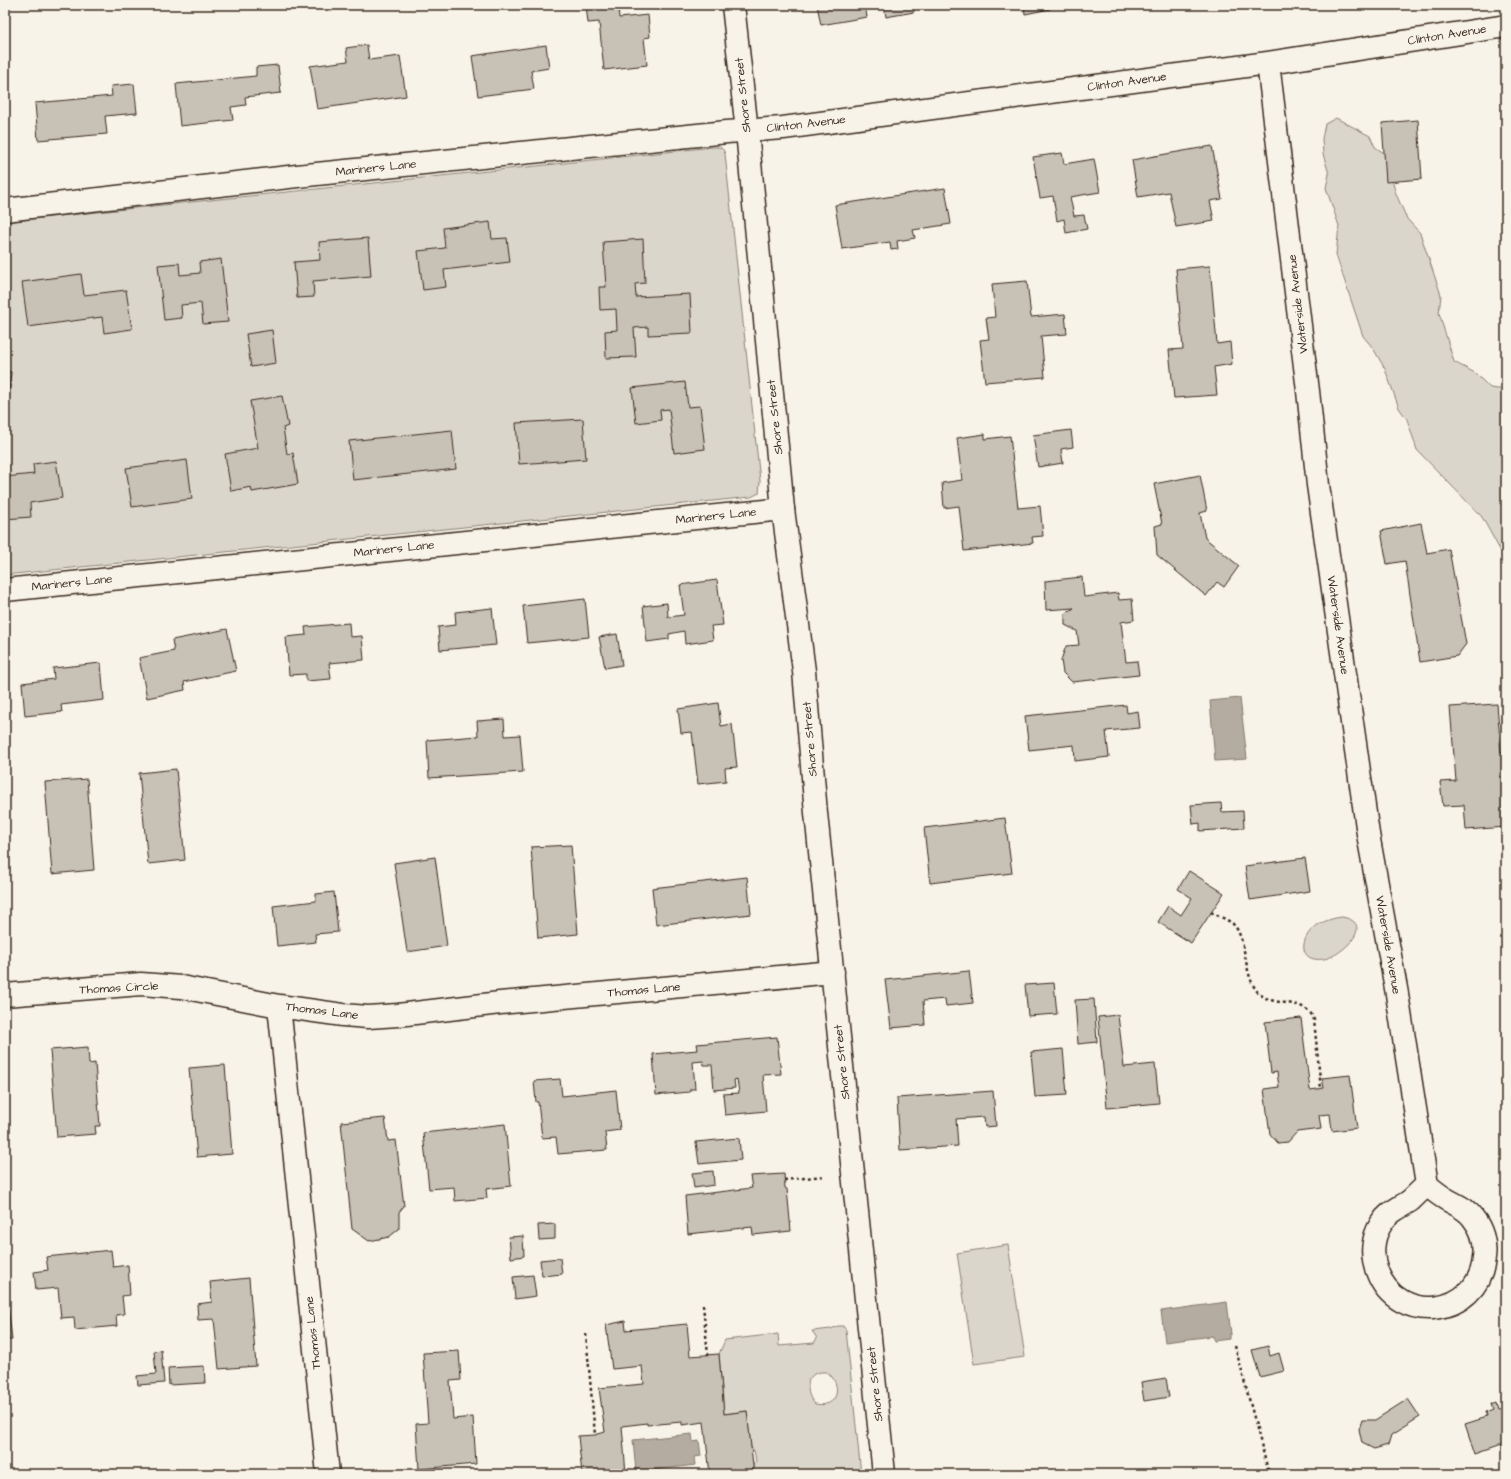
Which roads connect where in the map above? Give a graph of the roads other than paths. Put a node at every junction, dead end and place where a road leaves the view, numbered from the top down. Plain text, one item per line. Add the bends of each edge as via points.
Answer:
1 (733, 5) edge
2 (1506, 26) edge
3 (1268, 63) junction
4 (747, 131) junction
5 (5, 210) edge
6 (784, 509) junction
7 (5, 590) edge
8 (833, 972) junction
9 (5, 995) edge
10 (279, 1006) junction
11 (1426, 1185) junction
12 (328, 1474) edge
13 (884, 1474) edge

1 - 4 street, Shore Street
2 - 3 street, Clinton Avenue
3 - 4 street, Clinton Avenue
3 - 11 street, Waterside Avenue via 1319,493 1368,834 1397,994
4 - 5 street, Mariners Lane via 297,176
4 - 6 street, Shore Street
6 - 7 street, Mariners Lane
6 - 8 street, Shore Street via 804,671
8 - 10 street, Thomas Lane via 368,1017
8 - 13 street, Shore Street
9 - 10 street, Thomas Circle via 140,984 181,988
10 - 12 street, Thomas Lane
11 - 11 street via 1394,1210 1381,1224 1374,1243 1374,1262 1380,1280 1393,1296 1410,1305 1429,1308 1448,1305 1465,1296 1478,1281 1484,1265 1485,1248 1481,1232 1473,1218 1461,1206

